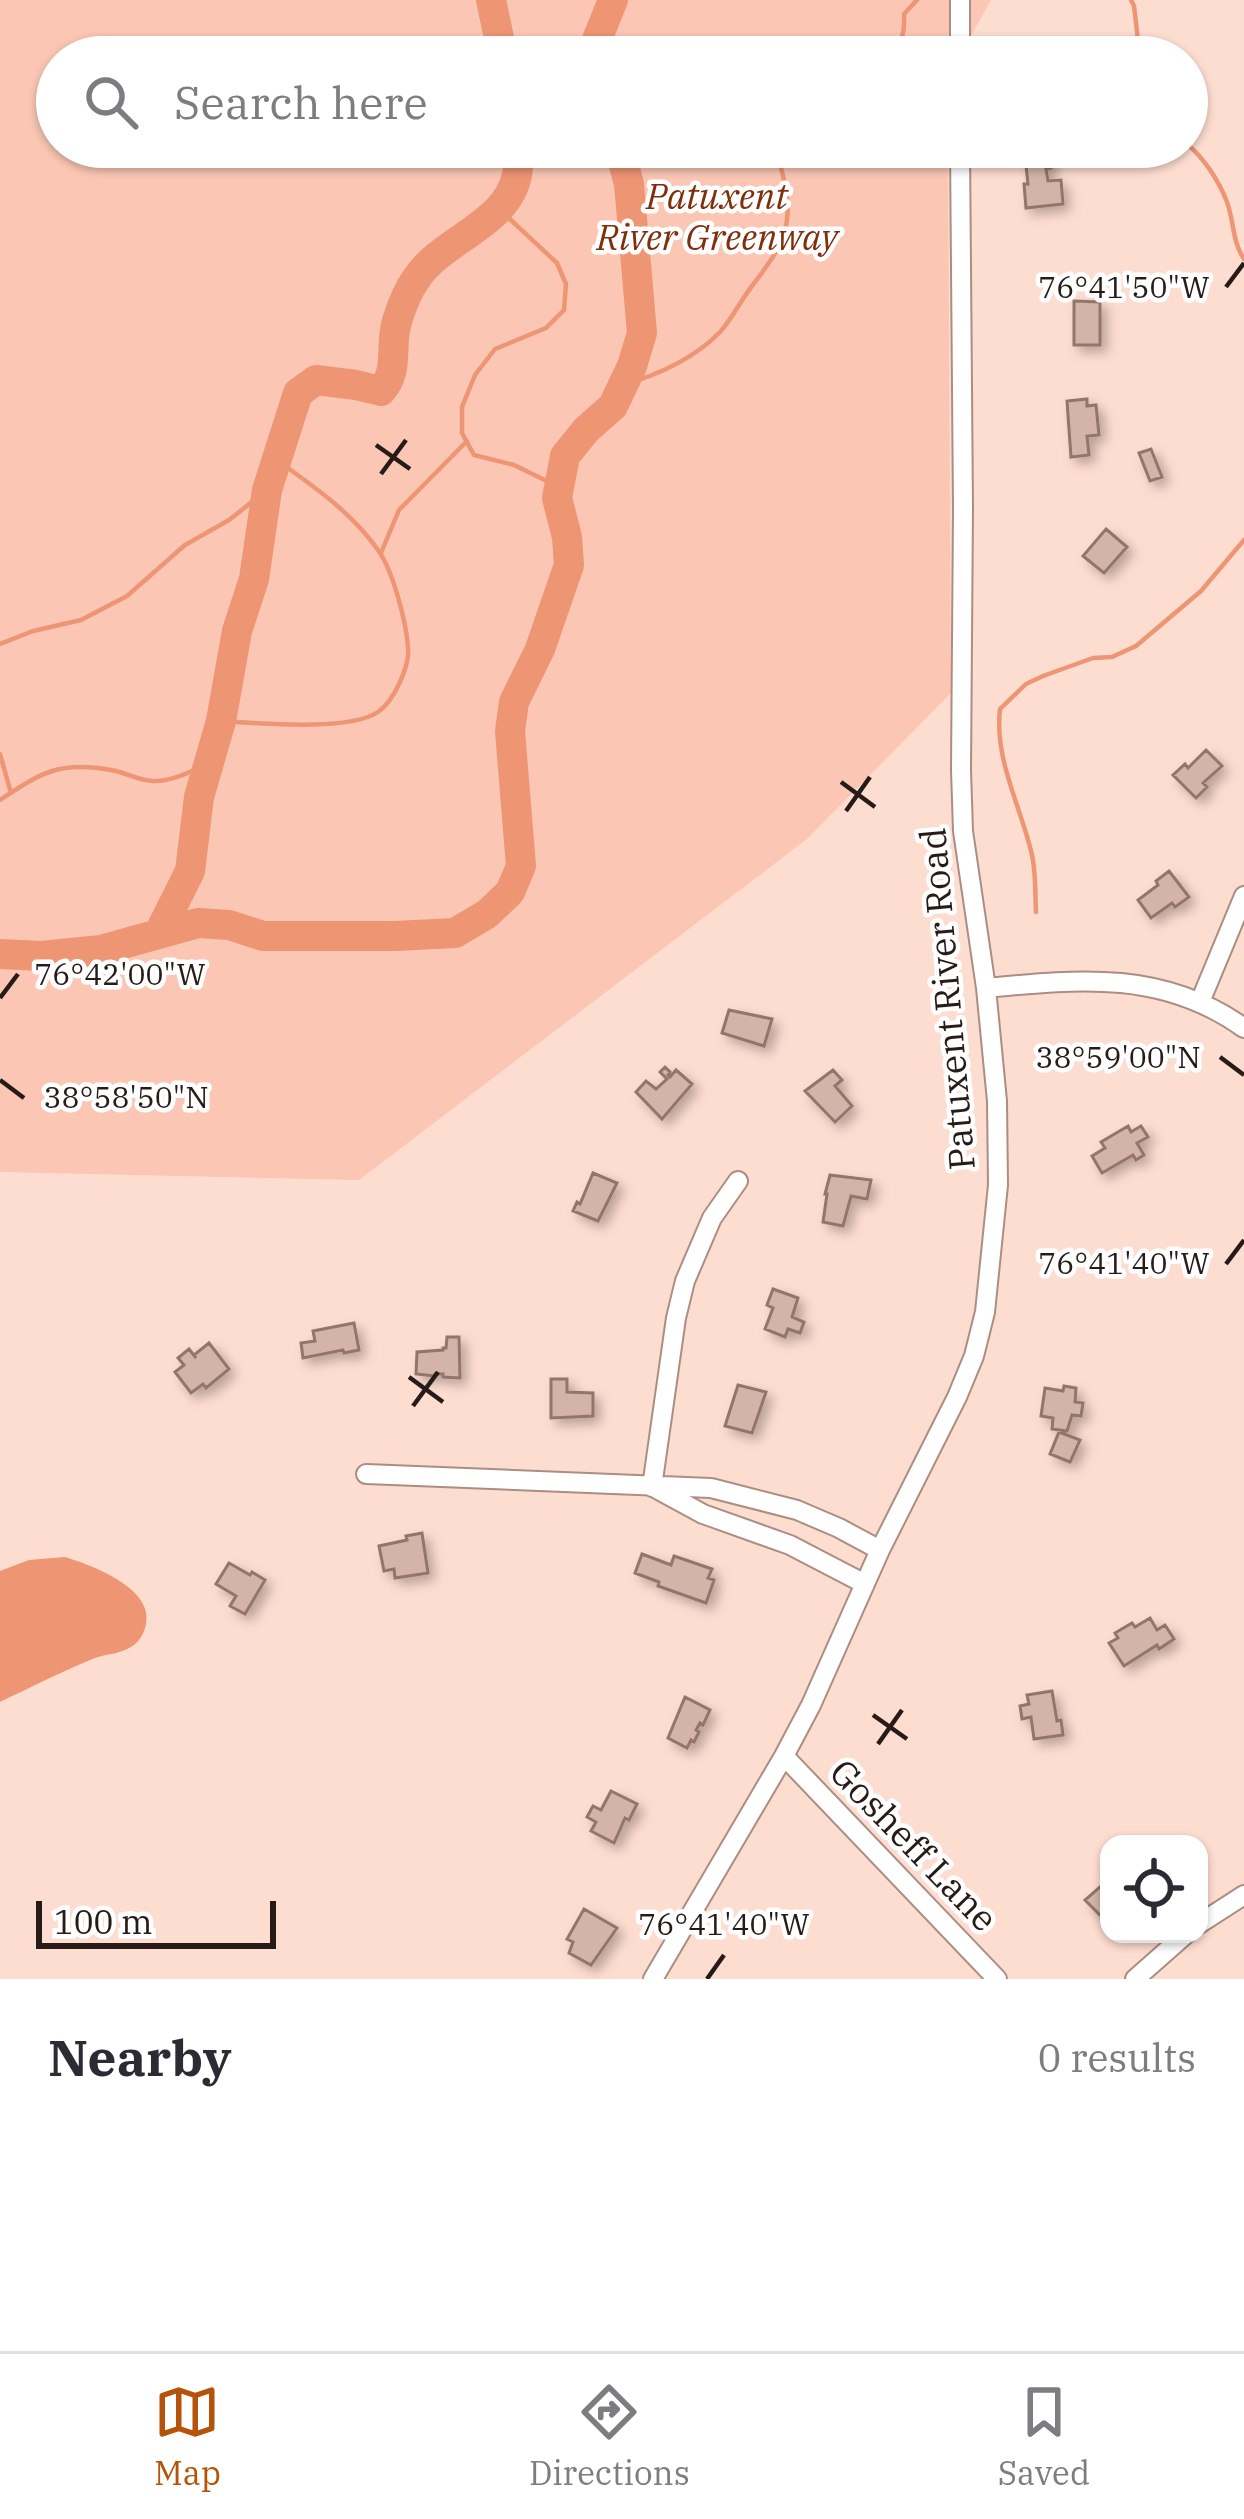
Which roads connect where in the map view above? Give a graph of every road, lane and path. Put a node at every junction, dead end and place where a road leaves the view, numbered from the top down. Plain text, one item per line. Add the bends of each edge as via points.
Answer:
1 (959, 0) edge
2 (960, 36) edge
3 (960, 168) edge
4 (1244, 896) edge
5 (986, 988) junction
6 (1200, 1002) junction
7 (1244, 1028) edge
8 (738, 1181) dead end
9 (366, 1474) dead end
10 (652, 1487) junction
11 (880, 1550) junction
12 (865, 1584) junction
13 (784, 1756) junction
14 (1244, 1895) edge
15 (1208, 1918) edge
16 (1176, 1943) edge
17 (653, 1979) edge
18 (997, 1979) edge
19 (1135, 1979) edge

1 - 2 street
3 - 5 street, Patuxent River Road via 961,770
4 - 6 street
5 - 6 street via 1112,980
5 - 11 street, Patuxent River Road via 998,1185 986,1312 957,1397
6 - 7 street
8 - 10 street via 685,1282
9 - 10 street
10 - 11 street via 756,1497
10 - 12 street
11 - 12 street, Patuxent River Road
12 - 13 street, Patuxent River Road
13 - 17 street, Patuxent River Road
13 - 18 street, Gosheff Lane
14 - 15 street
16 - 19 street

